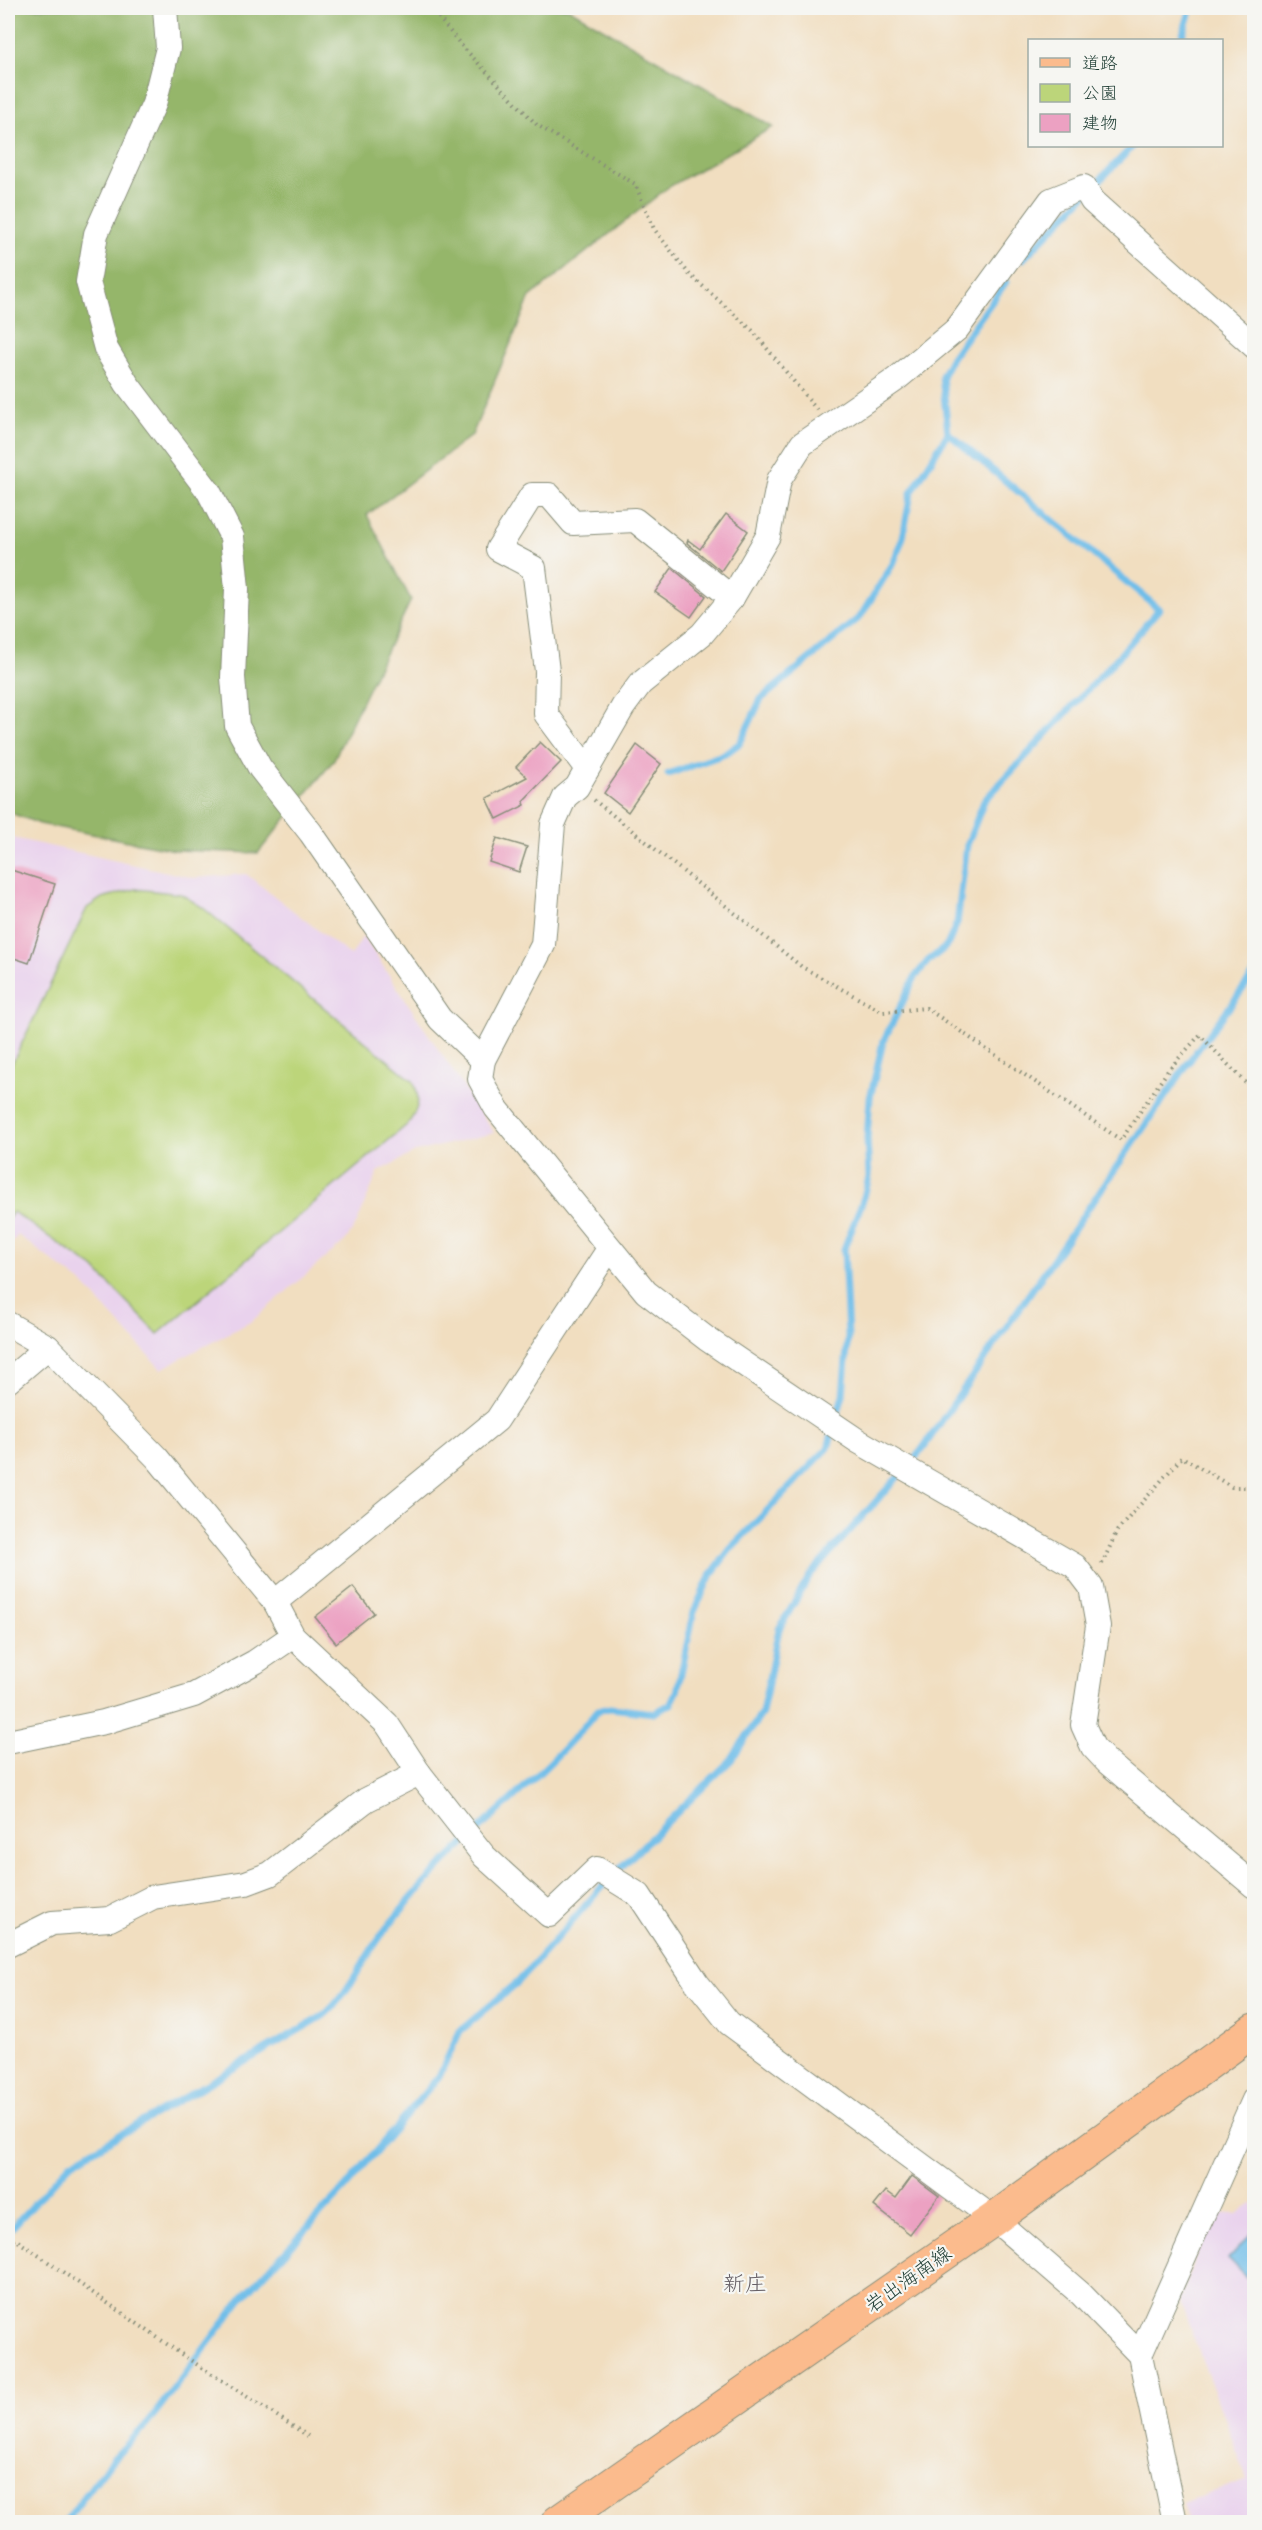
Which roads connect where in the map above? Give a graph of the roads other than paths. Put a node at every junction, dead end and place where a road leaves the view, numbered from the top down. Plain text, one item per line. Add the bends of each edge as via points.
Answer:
1 (165, 8) edge
2 (1254, 346) edge
3 (732, 598) junction
4 (582, 778) junction
5 (483, 1060) junction
6 (609, 1249) junction
7 (8, 1324) edge
8 (48, 1347) junction
9 (8, 1381) edge
10 (275, 1602) junction
11 (293, 1636) junction
12 (8, 1742) edge
13 (419, 1773) junction
14 (1254, 1886) edge
15 (8, 1945) edge
16 (1254, 2030) edge
17 (1254, 2100) edge
18 (994, 2219) junction
19 (1140, 2355) junction
20 (558, 2523) edge
21 (1175, 2523) edge

1 - 5 street via 168,48 154,104 96,234 87,282 106,349 127,384 208,492 232,537 237,590 233,677 237,726 260,768 311,833 440,1019
2 - 3 street via 1092,201 1084,187 1050,200 957,329 895,380 802,444 779,480 768,536
3 - 4 street via 702,634 640,684
3 - 4 street via 635,520 573,523 549,495 532,495 498,549 534,568 547,671 546,714
4 - 5 street via 565,797 553,824 543,945
5 - 6 street via 480,1079 496,1108
6 - 10 street via 496,1420
6 - 14 street via 646,1293 707,1339 858,1441 1075,1566 1091,1587 1098,1626 1083,1725 1093,1747
7 - 8 street
8 - 9 street
8 - 10 street via 158,1458
10 - 11 street
11 - 12 street via 194,1695 104,1722
11 - 13 street via 387,1724
13 - 15 street via 366,1800 270,1874 246,1883 153,1897 110,1919 52,1923
13 - 18 street via 484,1856 549,1915 597,1869 639,1895 729,2023
16 - 18 main road, 岩出海南線
17 - 19 street
18 - 19 street via 1081,2294
18 - 20 main road, 岩出海南線
19 - 21 street

